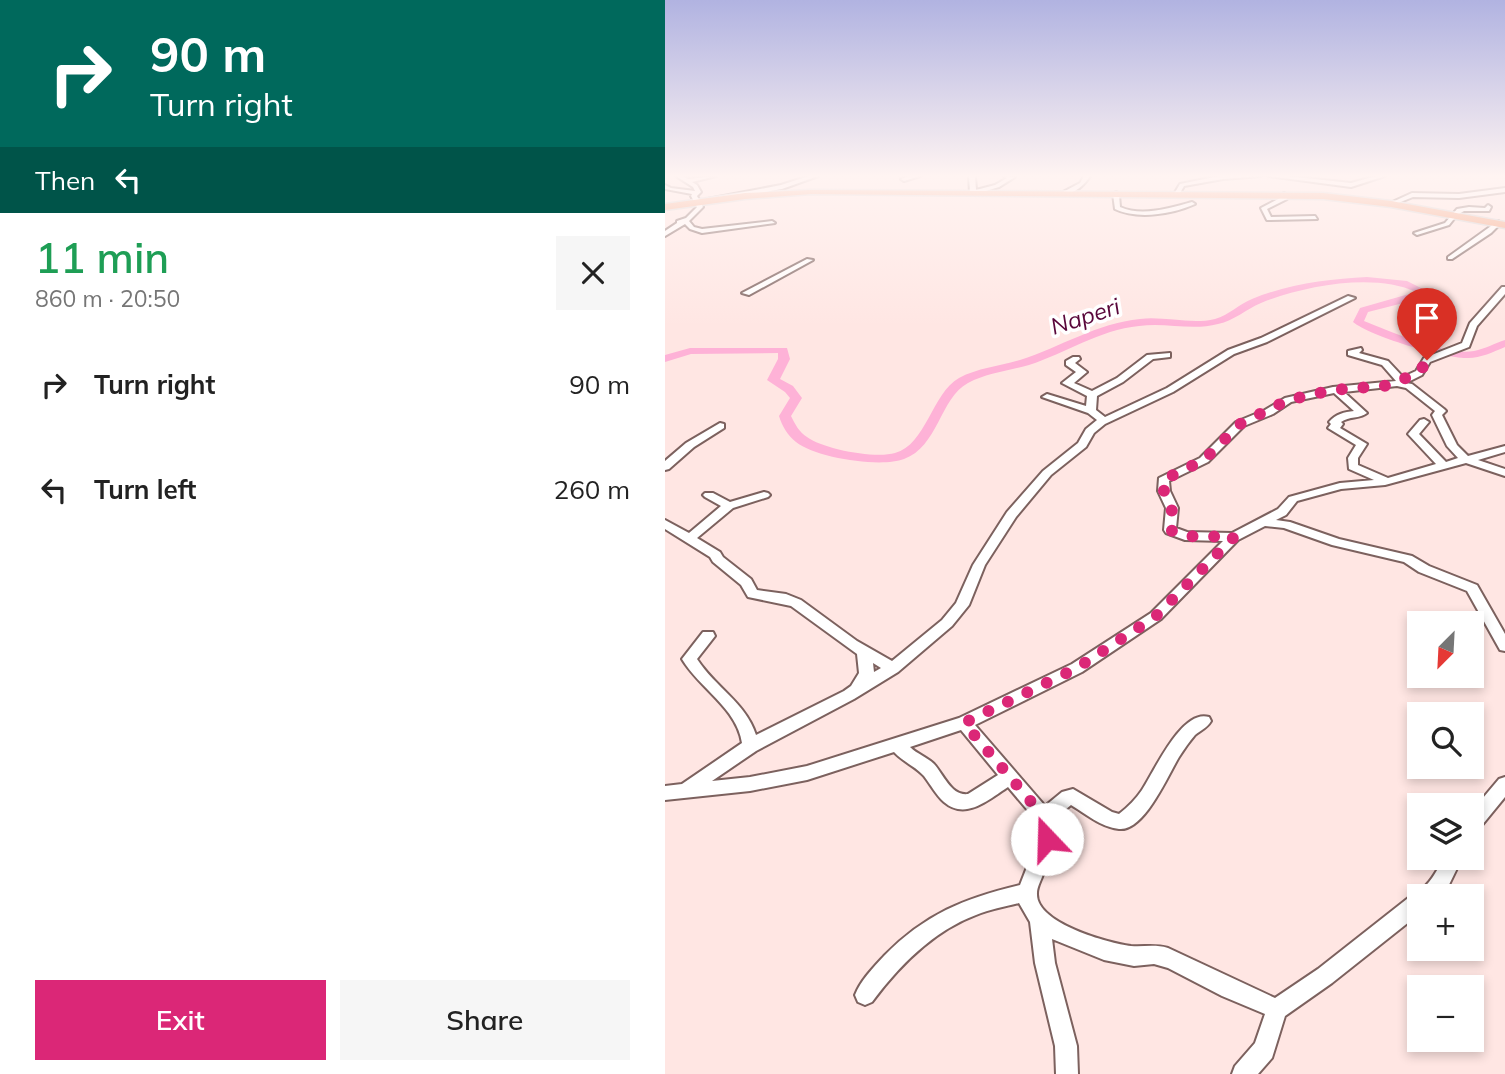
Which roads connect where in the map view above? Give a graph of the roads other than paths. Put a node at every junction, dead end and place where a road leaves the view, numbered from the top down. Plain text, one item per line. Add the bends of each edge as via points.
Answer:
1 (690, 226) edge
2 (747, 226) edge
3 (1440, 226) edge
4 (1498, 226) edge
5 (1417, 233) dead end
6 (1450, 258) dead end
7 (809, 260) dead end
8 (1505, 289) edge
9 (746, 293) dead end
10 (1351, 298) dead end
11 (1358, 350) dead end
12 (1167, 355) dead end
13 (1076, 359) dead end
14 (1399, 382) junction
15 (1336, 390) junction
16 (1092, 395) junction
17 (1047, 397) dead end
18 (1091, 411) junction
19 (1104, 421) junction
20 (1424, 422) dead end
21 (720, 426) dead end
22 (1505, 449) edge
23 (1465, 459) junction
24 (1444, 466) junction
25 (665, 467) edge
26 (1505, 473) edge
27 (1388, 481) junction
28 (709, 495) dead end
29 (764, 495) dead end
30 (729, 506) junction
31 (1266, 522) junction
32 (665, 524) edge
33 (1234, 537) junction
34 (689, 539) junction
35 (709, 636) dead end
36 (1505, 646) edge
37 (864, 652) junction
38 (893, 668) junction
39 (853, 692) junction
40 (1203, 721) dead end
41 (964, 723) junction
42 (897, 743) junction
43 (750, 746) junction
44 (1009, 777) junction
45 (1505, 784) edge
46 (684, 790) junction
47 (665, 793) edge
48 (1484, 809) edge
49 (1044, 817) junction
50 (1027, 892) junction
51 (1407, 911) edge
52 (1039, 919) junction
53 (865, 995) dead end
54 (1277, 1009) junction
55 (1067, 1074) edge
56 (1243, 1074) edge

1 - 2 street via 708,231
3 - 5 street
4 - 6 street
7 - 9 street
8 - 14 street via 1473,325 1468,342 1427,360 1419,373
10 - 19 street via 1231,352 1170,390
11 - 14 street via 1351,353 1385,363
12 - 16 street via 1150,357
13 - 16 street via 1069,363 1082,372 1067,383
14 - 15 street
14 - 23 street via 1441,411 1437,415 1452,446
15 - 27 street via 1362,412 1344,415 1333,428 1362,444 1353,467
15 - 33 street via 1288,400 1240,424 1204,460 1163,480 1172,508 1170,530 1185,536
16 - 18 street
17 - 18 street
18 - 19 street
19 - 38 street via 1011,515 947,623
20 - 24 street via 1413,433
21 - 25 street
22 - 23 street
23 - 24 street
23 - 26 street
24 - 27 street
27 - 31 street via 1298,497
28 - 30 street
29 - 30 street
30 - 34 street
31 - 33 street
31 - 36 street via 1408,559 1472,588
32 - 34 street
33 - 41 street via 1156,616 1077,668
34 - 37 street via 716,555 753,594 796,603
35 - 43 street via 689,659 742,719 750,733
37 - 38 street
37 - 39 street via 867,674
38 - 39 street
39 - 43 street
40 - 49 street via 1190,727 1157,786 1122,822 1108,819 1073,797
41 - 42 street
41 - 44 street
42 - 44 street via 956,801 972,801
42 - 46 street via 807,773
43 - 46 street
44 - 49 street
45 - 48 street
46 - 47 street
49 - 50 street via 1047,839
50 - 52 street via 1026,900
50 - 53 street via 975,905 947,918 912,942
51 - 54 street
52 - 54 street via 1088,946 1132,956 1158,954
52 - 55 street via 1066,1046
54 - 56 street via 1264,1049

